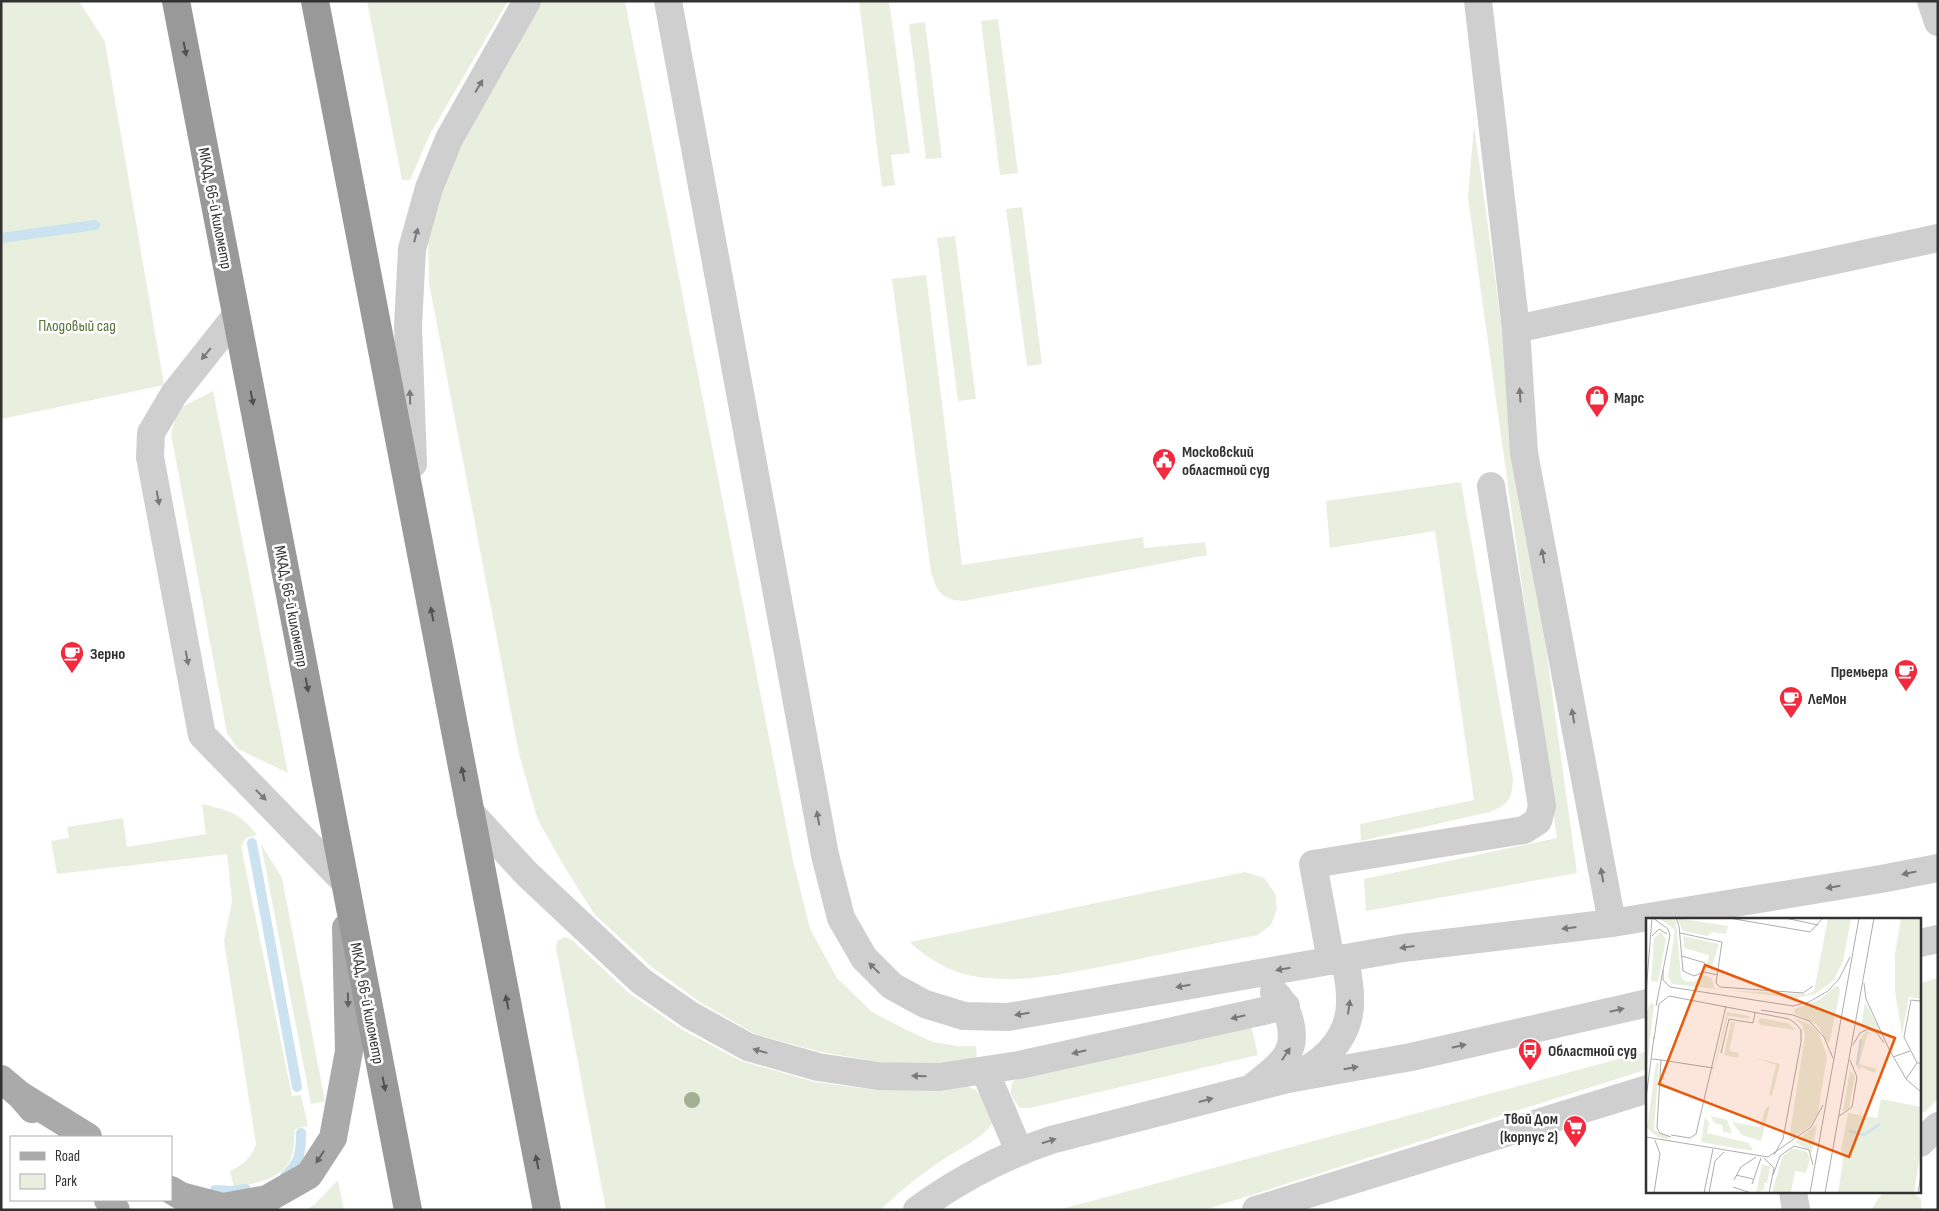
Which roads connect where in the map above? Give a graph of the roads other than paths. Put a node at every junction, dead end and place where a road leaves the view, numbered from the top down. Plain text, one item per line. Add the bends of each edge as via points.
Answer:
1 (176, 1) edge
2 (315, 1) edge
3 (528, 1) edge
4 (668, 1) edge
5 (1478, 1) edge
6 (1931, 1) edge
7 (1938, 22) edge
8 (1938, 238) edge
9 (236, 316) junction
10 (1516, 329) junction
11 (1491, 486) dead end
12 (423, 567) junction
13 (470, 812) junction
14 (1938, 868) edge
15 (345, 882) junction
16 (1612, 923) junction
17 (1938, 939) edge
18 (1922, 943) edge
19 (1338, 960) junction
20 (1231, 978) junction
21 (1646, 1004) edge
22 (1286, 1006) junction
23 (985, 1071) junction
24 (1288, 1079) junction
25 (11, 1087) edge
26 (1252, 1088) junction
27 (1646, 1090) edge
28 (1938, 1126) edge
29 (54, 1136) edge
30 (86, 1136) edge
31 (1922, 1141) edge
32 (1019, 1151) junction
33 (172, 1191) edge
34 (1793, 1194) edge
35 (408, 1210) edge
36 (547, 1210) edge
37 (917, 1210) edge
38 (1256, 1210) edge
39 (1796, 1210) edge

1 -> 9 highway, МКАД, 66-й километр
2 - 12 highway
12 -> 3 street via 411,442 408,326 412,249 429,188 449,139
20 -> 4 street via 1008,1017 964,1016 925,1004 892,986 864,958 842,918 824,854
5 - 10 street
6 - 7 street
8 - 10 street
9 -> 15 highway, МКАД, 66-й километр
9 -> 15 street via 174,394 150,433 150,457 202,735
16 -> 10 street via 1524,453
11 - 19 street via 1542,806 1538,821 1524,830 1313,864
13 -> 12 highway
23 -> 13 street via 939,1077 878,1076 818,1067 748,1047 690,1015 641,981 527,874
36 -> 13 highway
14 -> 16 street
15 -> 33 main road via 349,1051 334,1138 309,1175 267,1199 223,1206 181,1196
15 -> 35 highway, МКАД, 66-й километр
16 -> 19 street via 1403,948
17 - 18 street
19 -> 20 street
24 -> 19 street via 1313,1067 1334,1049 1347,1025 1350,998
20 - 22 street via 1254,982 1276,992
24 -> 21 street via 1412,1057
22 -> 23 street
26 -> 22 street via 1291,1050 1293,1029
23 - 32 street
24 - 26 street
25 - 29 main road
25 - 30 main road
32 -> 26 street
27 - 38 street
28 - 31 street
32 - 37 street
34 - 39 street

